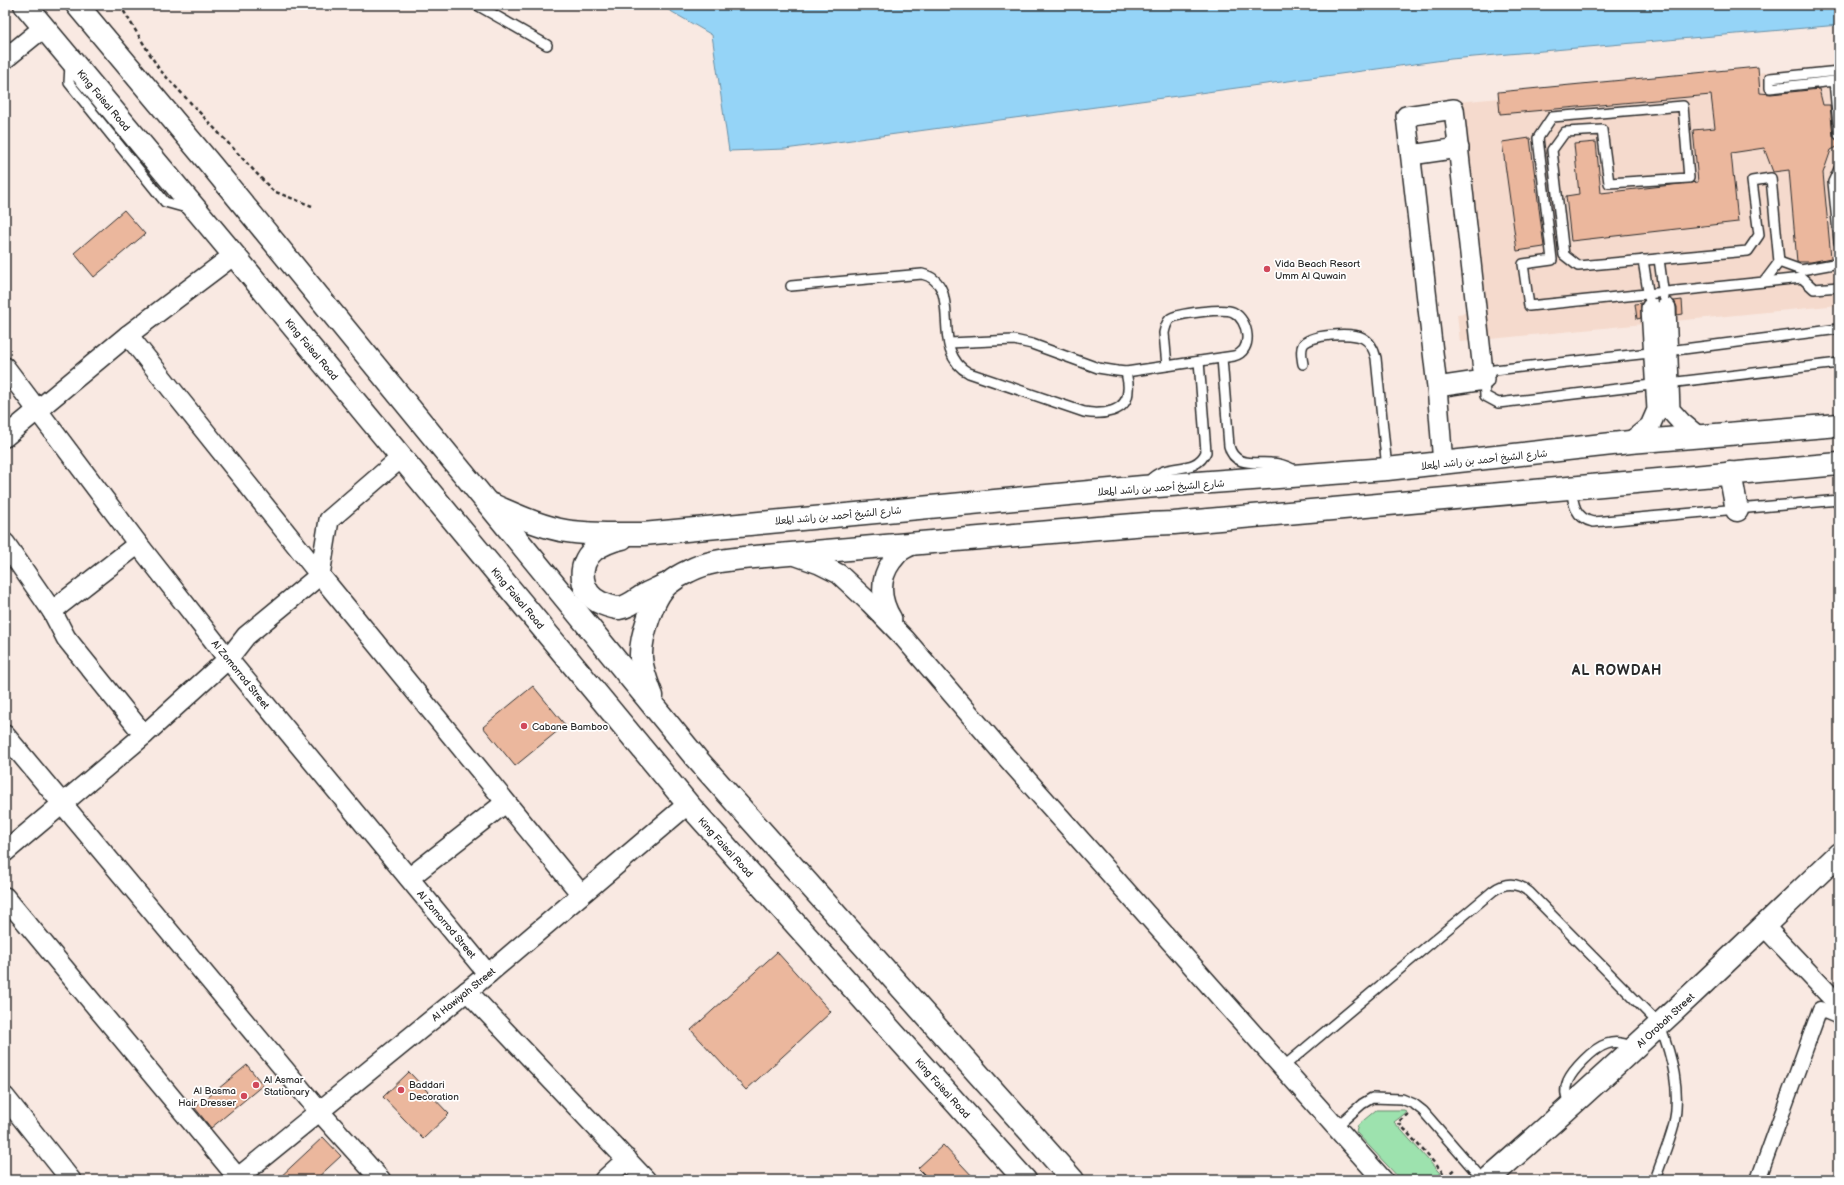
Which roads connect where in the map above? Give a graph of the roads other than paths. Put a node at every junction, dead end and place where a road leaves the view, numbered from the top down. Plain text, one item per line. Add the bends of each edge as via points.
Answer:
1 (25, 5) edge
2 (77, 5) edge
3 (477, 5) edge
4 (43, 28) junction
5 (547, 45) dead end
6 (5, 59) edge
7 (1839, 71) edge
8 (1839, 135) edge
9 (1459, 148) junction
10 (1411, 155) junction
11 (1839, 169) edge
12 (1839, 242) edge
13 (234, 255) junction
14 (1659, 259) junction
15 (1643, 260) junction
16 (1779, 262) junction
17 (1839, 263) edge
18 (1764, 282) junction
19 (791, 286) dead end
20 (1839, 287) edge
21 (1657, 301) junction
22 (1839, 329) edge
23 (128, 335) junction
24 (949, 343) junction
25 (1660, 352) junction
26 (1222, 358) junction
27 (1199, 361) junction
28 (1839, 363) edge
29 (1303, 364) dead end
30 (1167, 366) junction
31 (5, 367) edge
32 (1126, 372) junction
33 (1484, 380) junction
34 (1662, 384) junction
35 (1437, 387) junction
36 (37, 411) junction
37 (1839, 425) edge
38 (5, 437) edge
39 (1700, 437) junction
40 (1630, 442) junction
41 (402, 457) junction
42 (1443, 464) junction
43 (1839, 464) edge
44 (1387, 469) junction
45 (1730, 474) junction
46 (1304, 476) junction
47 (1143, 488) junction
48 (1571, 488) junction
49 (1839, 500) edge
50 (488, 503) junction
51 (1737, 510) junction
52 (643, 534) junction
53 (5, 543) edge
54 (917, 543) junction
55 (138, 544) junction
56 (790, 554) junction
57 (320, 575) junction
58 (667, 584) junction
59 (52, 611) junction
60 (905, 639) junction
61 (228, 659) junction
62 (658, 711) junction
63 (5, 735) edge
64 (144, 735) junction
65 (505, 803) junction
66 (62, 804) junction
67 (688, 804) junction
68 (5, 852) edge
69 (1839, 854) edge
70 (409, 878) junction
71 (581, 894) junction
72 (5, 897) edge
73 (1764, 926) junction
74 (488, 974) junction
75 (467, 991) junction
76 (1839, 1005) edge
77 (1839, 1017) edge
78 (1660, 1025) junction
79 (1283, 1067) junction
80 (5, 1097) edge
81 (319, 1111) junction
82 (1336, 1127) junction
83 (627, 1159) junction
84 (236, 1179) edge
85 (71, 1180) edge
86 (381, 1180) edge
87 (604, 1180) edge
88 (646, 1180) edge
89 (1025, 1180) edge
90 (1073, 1180) edge
91 (1383, 1180) edge
92 (1483, 1180) edge
93 (1487, 1180) edge
94 (1655, 1180) edge
95 (1758, 1180) edge

1 - 4 main road, King Faisal Road
2 - 50 main road via 211,164
3 - 5 lane
4 - 6 street
4 - 13 main road, King Faisal Road
7 - 8 lane via 1770,78 1770,88 1834,81
9 - 10 street
9 - 10 street via 1454,109 1406,116
9 - 33 street
10 - 35 street
11 - 12 lane via 1833,182
13 - 23 street
13 - 41 main road, King Faisal Road
14 - 15 lane
14 - 16 lane via 1748,251 1759,235 1752,181 1771,178
14 - 21 lane
15 - 21 lane
15 - 21 lane via 1578,266 1564,255 1552,150 1565,132 1602,130 1609,183 1689,178 1683,106 1552,117 1538,138 1552,260 1523,264 1529,306
16 - 17 lane via 1801,270
16 - 18 lane
18 - 20 lane via 1802,278 1814,289
18 - 21 lane
19 - 24 lane via 928,275 934,278 942,289
21 - 25 street
22 - 25 lane
23 - 36 street
23 - 57 street
24 - 32 lane via 1014,340 1098,368
24 - 32 lane via 954,361 969,373 1092,413 1116,410 1125,402 1128,390
25 - 33 lane via 1494,370
25 - 34 street
26 - 27 lane
26 - 30 lane via 1241,354 1246,348 1245,327 1241,318 1227,310 1179,315 1169,320 1165,328
26 - 46 lane via 1229,446 1233,456 1243,462 1281,464
27 - 30 lane
27 - 47 lane via 1207,447 1204,458 1196,465 1164,471
28 - 34 lane
29 - 44 lane via 1303,345 1310,339 1352,335 1370,344 1376,358
30 - 32 lane
31 - 36 street, Al Zomorrod Street
33 - 34 lane via 1485,396 1498,403
33 - 35 street
34 - 39 street via 1670,410
34 - 40 street via 1657,410 1650,426
35 - 42 street
36 - 38 street
36 - 55 street, Al Zomorrod Street
37 - 39 main road, شارع الشيخ أحمد بن راشد المعلا
39 - 40 main road, شارع الشيخ أحمد بن راشد المعلا
40 - 42 main road, شارع الشيخ أحمد بن راشد المعلا
41 - 57 street via 329,520
41 - 67 main road, King Faisal Road
42 - 44 main road, شارع الشيخ أحمد بن راشد المعلا
43 - 45 main road
44 - 46 main road, شارع الشيخ أحمد بن راشد المعلا
45 - 48 main road
45 - 51 main road
46 - 47 main road, شارع الشيخ أحمد بن راشد المعلا
47 - 52 main road, شارع الشيخ أحمد بن راشد المعلا
48 - 51 lane via 1577,513 1587,521 1593,522
48 - 54 main road
49 - 51 lane
50 - 52 main road, شارع الشيخ أحمد بن راشد المعلا via 564,531
50 - 62 main road
52 - 58 main road via 611,541 594,550 586,560 582,572 583,583 595,600 619,608
53 - 59 street
54 - 56 main road
54 - 60 street via 899,552 883,579 882,595 887,610
55 - 59 street
55 - 61 street, Al Zomorrod Street
56 - 58 main road via 716,562 690,570
56 - 60 street via 839,574
57 - 61 street via 246,636
57 - 65 street
58 - 62 main road via 654,604 644,633 641,656 644,675
59 - 64 street via 66,638
60 - 79 street via 1002,752
61 - 64 street
61 - 70 street, Al Zomorrod Street
62 - 90 main road via 724,791
63 - 66 street
64 - 66 street
65 - 70 street
65 - 71 street
66 - 68 street
66 - 81 street
67 - 71 street, Al Hawiyah Street
67 - 89 main road, King Faisal Road
69 - 73 main road, Al Orobah Street
70 - 74 street, Al Zomorrod Street
71 - 74 street, Al Hawiyah Street
72 - 84 street
73 - 76 street
73 - 78 main road, Al Orobah Street
74 - 75 street, Al Hawiyah Street
75 - 81 street, Al Hawiyah Street
75 - 83 street
77 - 95 street via 1820,1009
78 - 79 lane via 1523,887 1511,884 1493,891
78 - 93 main road, Al Orobah Street
78 - 94 lane via 1675,1074 1677,1097 1674,1125
79 - 82 street
80 - 85 street
81 - 84 street, Al Hawiyah Street
81 - 86 street
82 - 91 street
82 - 92 lane via 1372,1098 1402,1099 1423,1111
83 - 87 street
83 - 88 street

